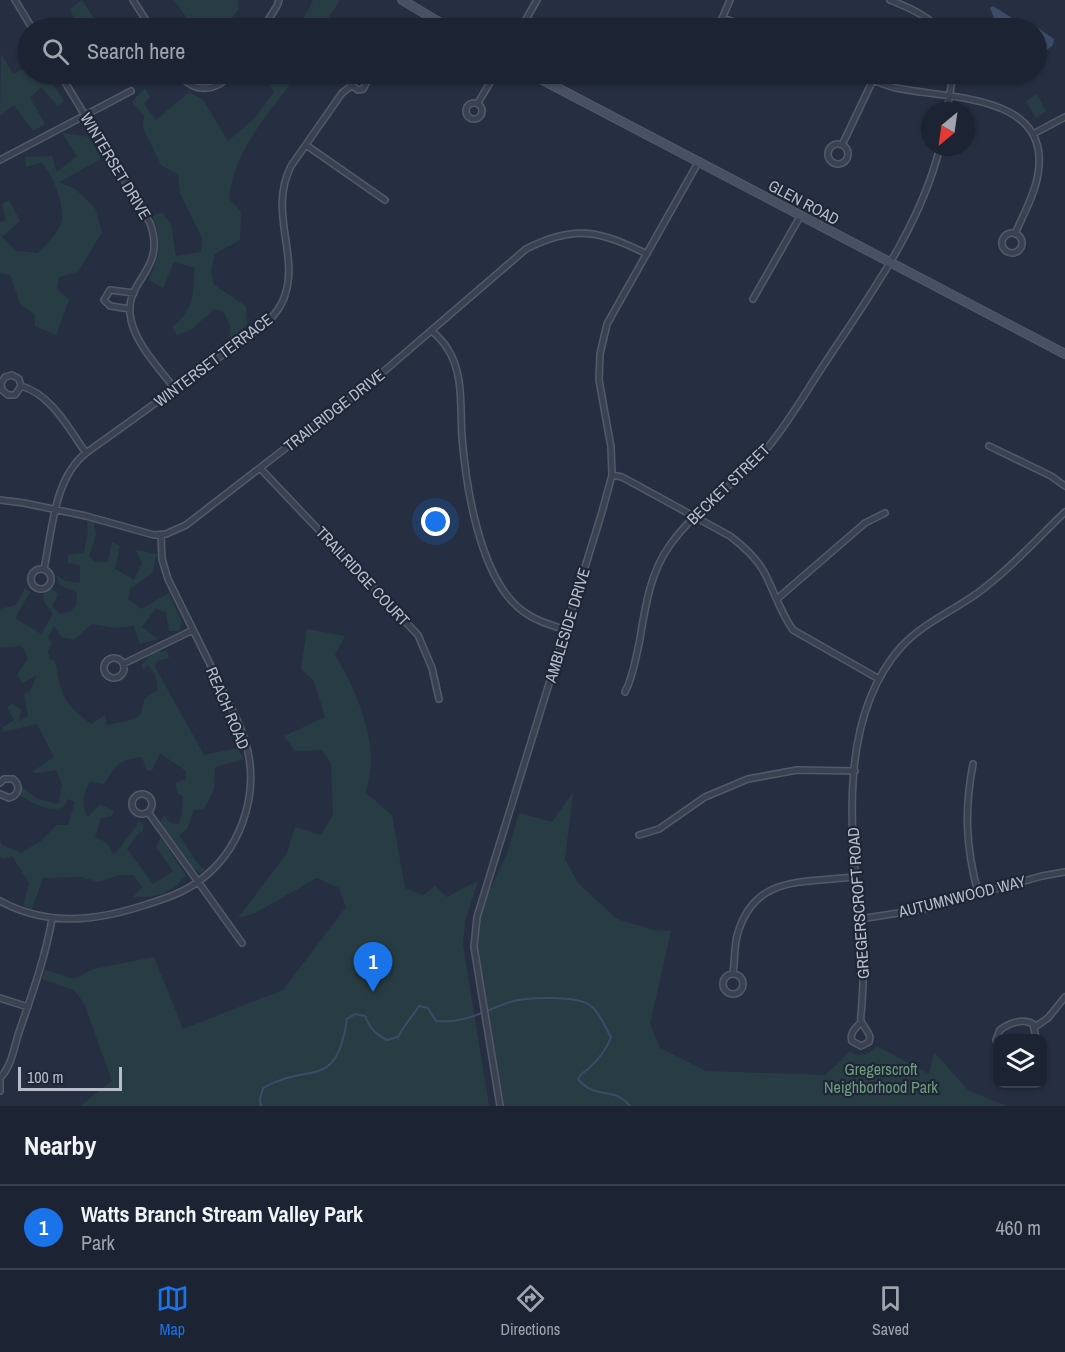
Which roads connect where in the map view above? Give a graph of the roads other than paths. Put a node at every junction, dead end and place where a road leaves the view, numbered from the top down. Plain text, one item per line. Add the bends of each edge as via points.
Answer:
1 (15, 0) edge
2 (133, 0) edge
3 (279, 0) edge
4 (402, 0) edge
5 (537, 0) edge
6 (730, 0) edge
7 (890, 0) edge
8 (26, 18) edge
9 (144, 18) edge
10 (269, 18) edge
11 (432, 18) edge
12 (526, 18) edge
13 (723, 18) edge
14 (926, 18) edge
15 (66, 84) edge
16 (188, 84) edge
17 (218, 84) edge
18 (366, 84) edge
19 (489, 84) edge
20 (550, 84) edge
21 (871, 84) edge
22 (885, 84) edge
23 (951, 84) edge
24 (351, 86) joint
25 (131, 91) dead end
26 (949, 96) junction
27 (948, 102) edge
28 (478, 103) dead end
29 (85, 116) junction
30 (1065, 117) edge
31 (1033, 134) junction
32 (306, 145) junction
33 (842, 145) dead end
34 (937, 156) edge
35 (0, 160) edge
36 (699, 161) junction
37 (385, 200) dead end
38 (801, 215) junction
39 (1015, 234) dead end
40 (647, 254) junction
41 (890, 263) junction
42 (134, 293) junction
43 (753, 299) dead end
44 (130, 309) junction
45 (432, 331) junction
46 (1065, 354) edge
47 (21, 386) dead end
48 (176, 389) junction
49 (989, 446) dead end
50 (86, 453) junction
51 (260, 468) junction
52 (612, 475) junction
53 (1065, 486) edge
54 (0, 500) edge
55 (57, 510) junction
56 (1065, 512) edge
57 (885, 513) dead end
58 (696, 517) junction
59 (161, 535) junction
60 (44, 569) dead end
61 (777, 599) junction
62 (193, 630) junction
63 (566, 630) junction
64 (123, 664) dead end
65 (879, 679) junction
66 (625, 692) dead end
67 (439, 699) dead end
68 (973, 764) dead end
69 (855, 771) junction
70 (0, 783) edge
71 (1, 798) edge
72 (148, 812) dead end
73 (639, 835) dead end
74 (1065, 872) edge
75 (854, 877) junction
76 (198, 882) junction
77 (978, 893) junction
78 (0, 902) edge
79 (52, 919) junction
80 (860, 919) junction
81 (242, 943) dead end
82 (733, 973) dead end
83 (0, 998) edge
84 (1065, 998) edge
85 (28, 1007) junction
86 (861, 1022) dead end
87 (1035, 1027) junction
88 (997, 1034) edge
89 (1036, 1034) edge
90 (0, 1079) edge
91 (0, 1091) edge
92 (500, 1106) edge

1 - 8 street
2 - 9 street
3 - 10 street
4 - 11 main road
5 - 12 street
6 - 13 street
7 - 14 street
15 - 29 street, WINTERSET DRIVE
16 - 17 street via 207,88
18 - 24 street, WINTERSET TERRACE via 358,90
19 - 28 street
20 - 36 main road, GLEN ROAD
21 - 33 street
22 - 26 street
23 - 26 street
24 - 32 street, WINTERSET TERRACE
25 - 29 street
26 - 27 street
26 - 31 street via 1008,110
29 - 35 street
29 - 42 street, WINTERSET DRIVE via 153,230 152,260
30 - 31 street
31 - 39 street via 1038,175
32 - 37 street
32 - 48 street, WINTERSET TERRACE via 291,166 282,189 289,275 277,312
34 - 41 street, BECKET STREET via 925,195
36 - 38 main road, GLEN ROAD
36 - 40 street, AMBLESIDE DRIVE
38 - 41 main road, GLEN ROAD
38 - 43 street
40 - 45 street, TRAILRIDGE DRIVE via 615,238 593,233 567,233 546,239 526,249
40 - 52 street, AMBLESIDE DRIVE via 607,324 600,354 599,380
41 - 46 main road, GLEN ROAD
41 - 58 street, BECKET STREET via 770,445
42 - 44 street, WINTERSET DRIVE
42 - 44 street via 111,290 104,300 110,306
44 - 48 street via 136,334
45 - 51 street, TRAILRIDGE DRIVE
45 - 63 street via 446,346 458,370 468,488 478,532 494,574 522,611
47 - 50 street via 38,393 54,409
48 - 50 street, WINTERSET TERRACE
49 - 53 street
50 - 55 street, WINTERSET TERRACE via 67,475
51 - 59 street, TRAILRIDGE DRIVE via 186,525
51 - 67 street, TRAILRIDGE COURT via 418,635 432,668
52 - 58 street
52 - 63 street, AMBLESIDE DRIVE
54 - 55 street
55 - 59 street
55 - 60 street, WINTERSET TERRACE
56 - 65 street, GREGERSCROFT ROAD via 999,576 914,635
57 - 61 street via 865,523
58 - 61 street via 742,545 762,569
58 - 66 street, BECKET STREET via 669,546 655,572 632,679
59 - 62 street, REACH ROAD via 164,568
61 - 65 street via 793,630
62 - 64 street
62 - 76 street, REACH ROAD via 245,741 251,782 247,811 239,831 219,862
63 - 92 street, AMBLESIDE DRIVE via 477,917 474,947
65 - 69 street, GREGERSCROFT ROAD via 860,727
68 - 77 street via 966,833
69 - 73 street via 797,770 748,779 705,797 659,829
69 - 75 street, GREGERSCROFT ROAD
70 - 71 street via 10,778 18,786 15,795
72 - 76 street
74 - 77 street, AUTUMNWOOD WAY
75 - 80 street, GREGERSCROFT ROAD
75 - 82 street via 775,887 759,896 744,915 736,939
76 - 79 street, REACH ROAD via 113,915
76 - 81 street
77 - 80 street, AUTUMNWOOD WAY via 924,909
78 - 79 street, REACH ROAD
79 - 85 street
80 - 86 street, GREGERSCROFT ROAD via 864,964
83 - 85 street
84 - 87 street
85 - 90 street
87 - 88 street via 1030,1021 1022,1021 1002,1028
87 - 89 street
90 - 91 street

